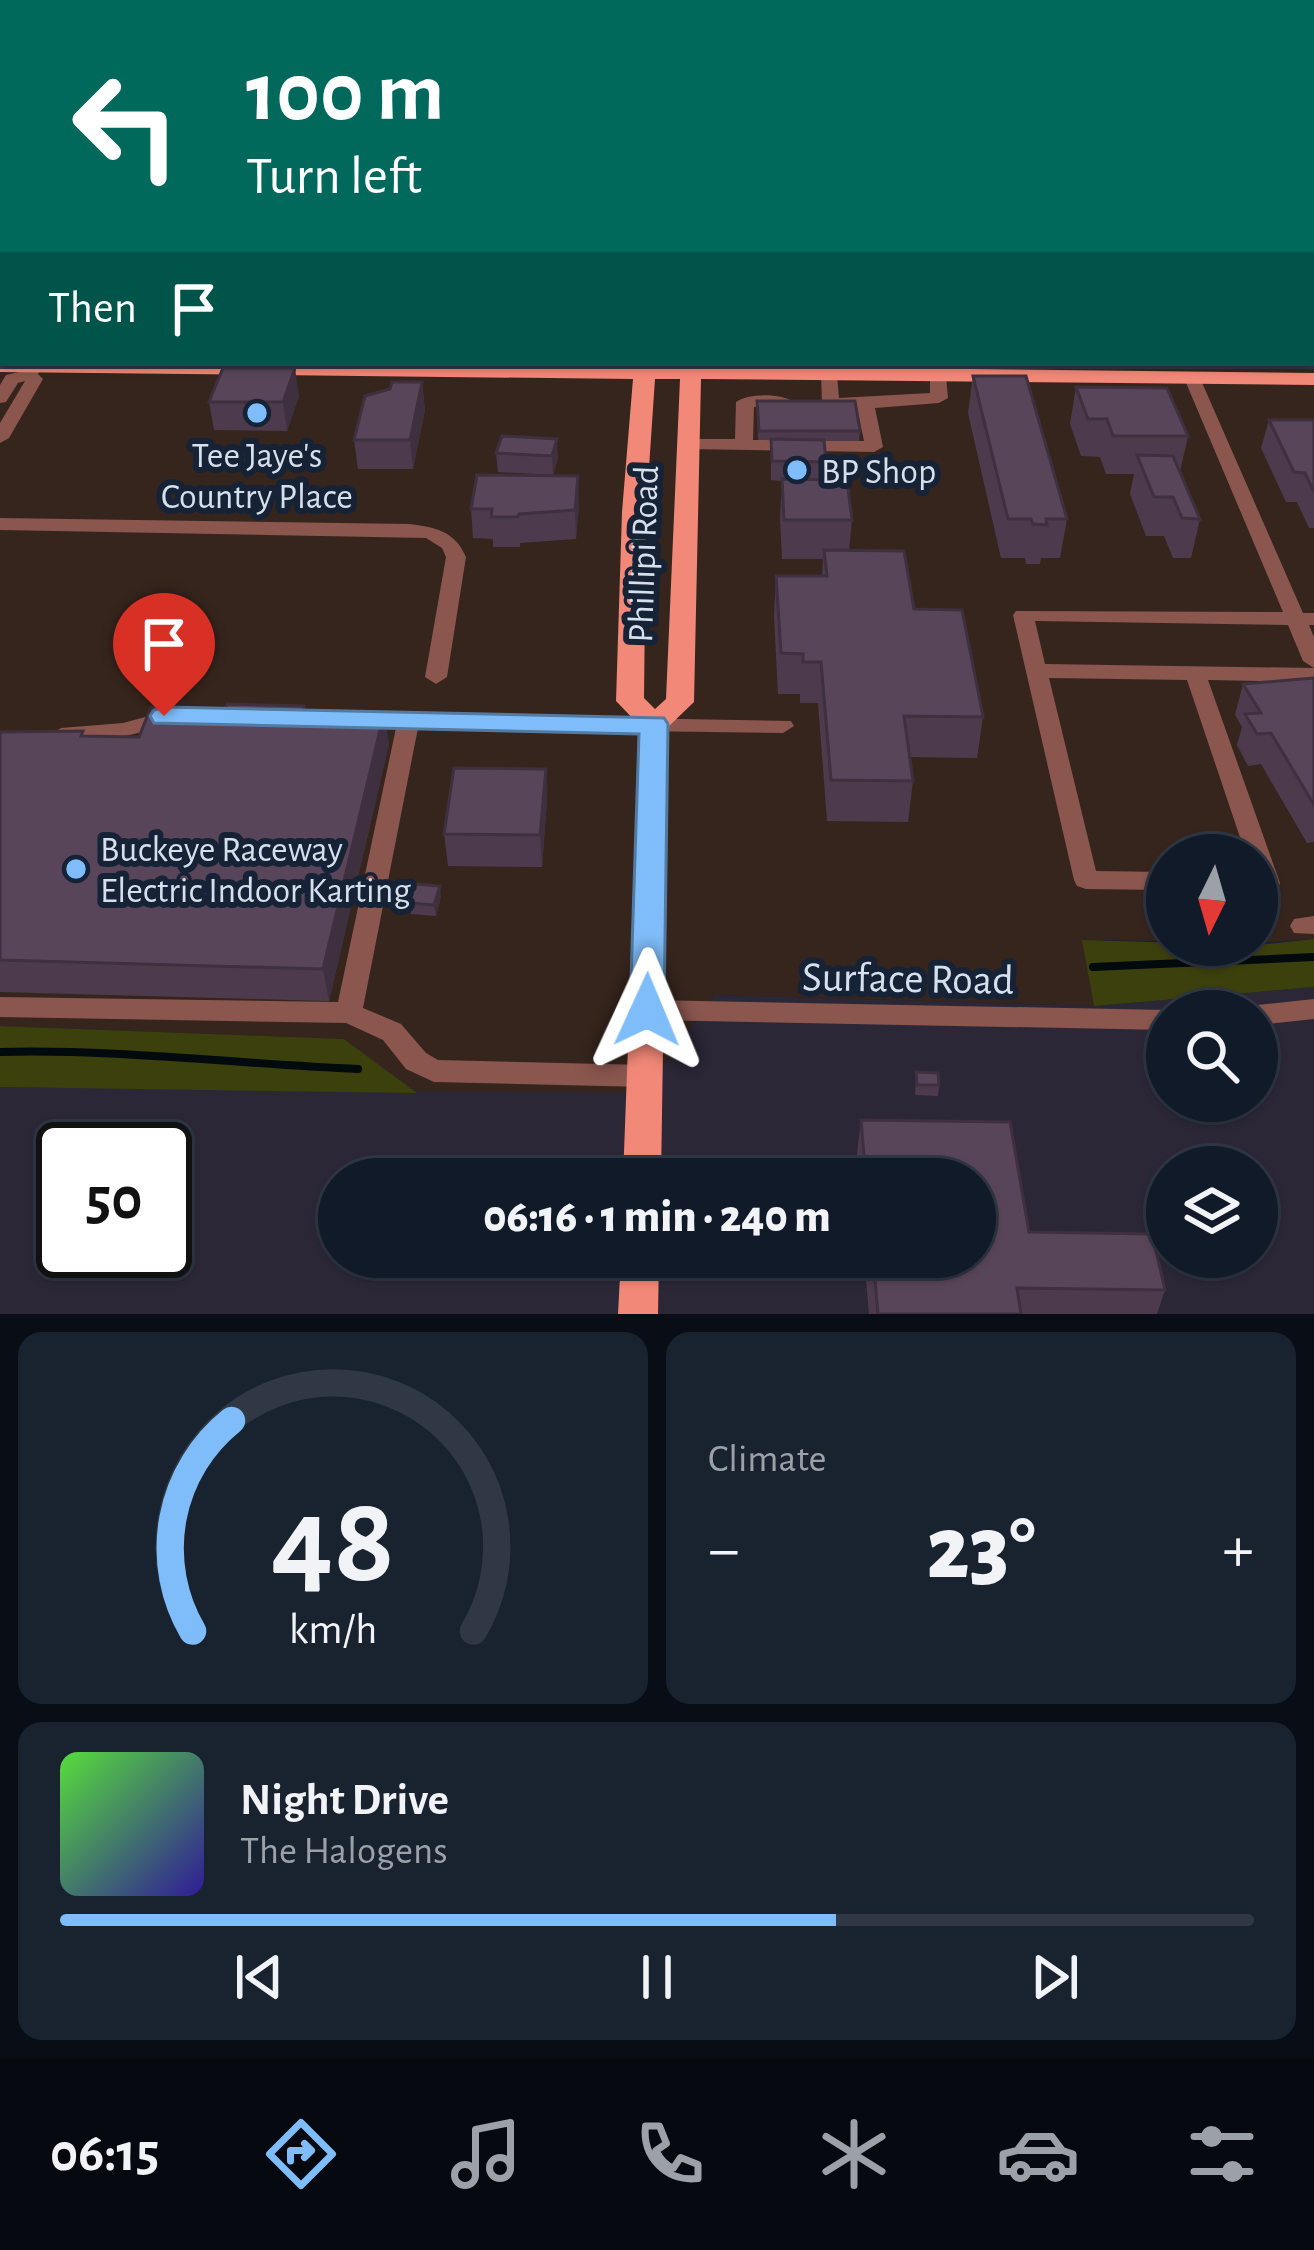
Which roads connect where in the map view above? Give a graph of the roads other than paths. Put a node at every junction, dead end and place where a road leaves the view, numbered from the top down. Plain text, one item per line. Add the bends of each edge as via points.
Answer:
1 (0, 366) edge
2 (1242, 366) edge
3 (33, 368) edge
4 (645, 368) edge
5 (691, 368) edge
6 (830, 375) junction
7 (938, 376) junction
8 (984, 376) junction
9 (1192, 377) junction
10 (1314, 379) edge
11 (0, 398) edge
12 (831, 403) junction
13 (865, 403) junction
14 (0, 438) edge
15 (687, 444) junction
16 (744, 445) junction
17 (0, 524) edge
18 (1305, 619) edge
19 (1314, 661) edge
20 (1036, 671) junction
21 (1195, 674) junction
22 (1314, 675) edge
23 (436, 677) dead end
24 (186, 717) edge
25 (341, 719) edge
26 (409, 720) junction
27 (654, 724) junction
28 (783, 726) dead end
29 (37, 736) edge
30 (1251, 834) edge
31 (1146, 881) edge
32 (0, 1007) edge
33 (647, 1010) junction
34 (1314, 1010) edge
35 (349, 1013) junction
36 (1278, 1013) edge
37 (1146, 1020) edge
38 (645, 1076) junction
39 (643, 1158) edge
40 (639, 1278) edge
41 (638, 1314) edge

1 - 3 main road
2 - 8 main road
3 - 4 main road
3 - 11 street
3 - 14 street via 35,379
4 - 5 main road
4 - 27 main road, Phillipi Road via 630,701
5 - 6 main road
5 - 15 main road, Phillipi Road
6 - 7 main road
6 - 12 street
7 - 8 main road
7 - 13 street via 939,398
8 - 9 main road
9 - 10 main road
9 - 18 street
12 - 13 street
12 - 16 street via 745,402
13 - 16 street via 874,447
15 - 16 street
15 - 27 main road, Phillipi Road via 680,702
17 - 23 street via 437,535 456,557
18 - 19 street
18 - 20 street via 1023,615
20 - 21 street
20 - 31 street via 1086,880
21 - 22 street
21 - 30 street
24 - 29 street
25 - 26 street
26 - 27 street
26 - 35 street
27 - 28 street
27 - 33 main road, Phillipi Road
32 - 35 street
33 - 37 street, Surface Road
33 - 38 main road, Phillipi Road
34 - 36 street
35 - 38 street via 392,1031 434,1071
38 - 39 main road, Phillipi Road
40 - 41 main road

